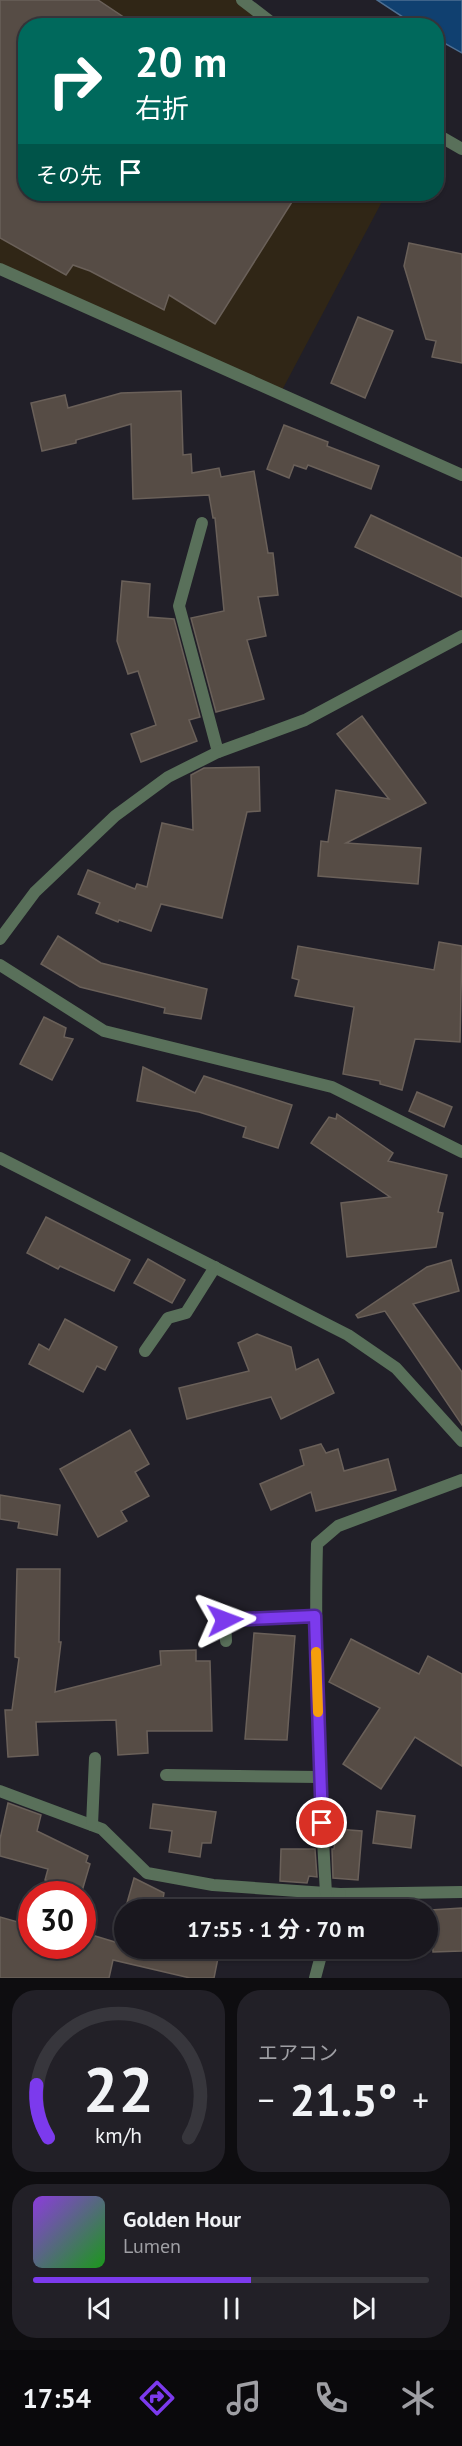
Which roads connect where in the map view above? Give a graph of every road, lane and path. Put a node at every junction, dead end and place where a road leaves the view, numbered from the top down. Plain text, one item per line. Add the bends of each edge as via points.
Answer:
1 (242, 0) edge
2 (266, 18) edge
3 (444, 139) edge
4 (462, 149) edge
5 (0, 269) edge
6 (462, 475) edge
7 (202, 524) dead end
8 (462, 636) edge
9 (218, 752) junction
10 (0, 939) edge
11 (0, 965) edge
12 (462, 1152) edge
13 (0, 1158) edge
14 (215, 1267) junction
15 (145, 1351) dead end
16 (462, 1441) edge
17 (462, 1480) edge
18 (315, 1616) junction
19 (226, 1641) dead end
20 (95, 1758) dead end
21 (166, 1775) dead end
22 (319, 1777) junction
23 (0, 1791) edge
24 (92, 1825) junction
25 (462, 1892) edge
26 (326, 1893) junction
27 (340, 1894) junction
28 (338, 1899) edge
29 (320, 1959) edge
30 (315, 1978) edge

1 - 2 street
3 - 4 street
5 - 6 street
7 - 9 street via 180,606
8 - 9 street via 306,720
9 - 10 street via 168,777 115,816 35,892
11 - 12 street via 104,1031 332,1087
13 - 14 street
14 - 15 street via 186,1313 168,1318
14 - 16 street via 348,1335 396,1368
17 - 18 street via 338,1526 317,1544
18 - 19 street via 225,1620
18 - 22 street
20 - 24 street
21 - 22 street
22 - 26 street
23 - 24 street
24 - 26 street via 102,1829 147,1873 213,1885
25 - 27 street
26 - 27 street
27 - 28 street
29 - 30 street

